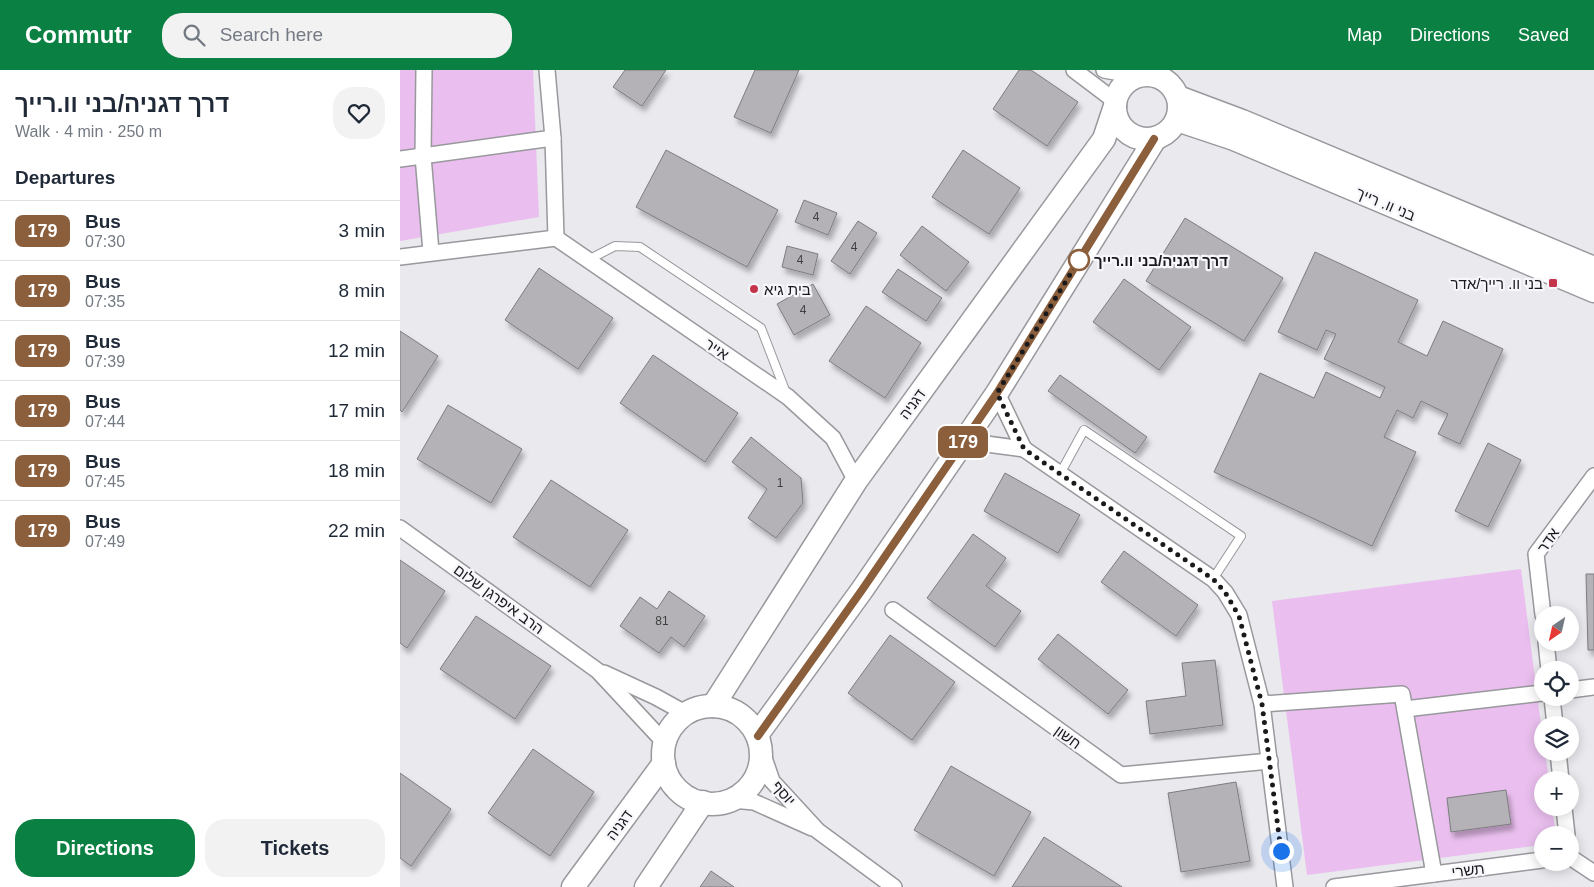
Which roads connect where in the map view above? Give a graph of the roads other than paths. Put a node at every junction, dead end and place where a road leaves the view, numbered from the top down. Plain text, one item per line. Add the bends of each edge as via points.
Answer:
1 (424, 70) edge
2 (547, 70) edge
3 (1074, 70) edge
4 (1104, 70) edge
5 (1137, 76) junction
6 (1178, 97) junction
7 (1115, 104) junction
8 (1177, 120) junction
9 (553, 138) junction
10 (1154, 139) junction
11 (423, 156) junction
12 (400, 159) edge
13 (556, 238) junction
14 (431, 252) junction
15 (400, 257) edge
16 (588, 260) junction
17 (1594, 268) edge
18 (1594, 291) edge
19 (997, 393) junction
20 (788, 397) junction
21 (964, 441) junction
22 (1024, 449) junction
23 (1061, 472) junction
24 (1594, 476) edge
25 (856, 481) junction
26 (400, 528) edge
27 (1213, 579) junction
28 (1542, 606) edge
29 (894, 610) dead end
30 (598, 671) junction
31 (1594, 687) edge
32 (1579, 689) edge
33 (1534, 694) edge
34 (1262, 704) junction
35 (713, 706) junction
36 (1405, 709) junction
37 (685, 714) junction
38 (759, 742) junction
39 (664, 752) junction
40 (1270, 761) junction
41 (732, 800) junction
42 (702, 802) junction
43 (818, 831) junction
44 (1534, 861) edge
45 (1579, 863) edge
46 (1594, 872) edge
47 (1442, 878) edge
48 (573, 887) edge
49 (646, 887) edge
50 (894, 887) edge
51 (1285, 887) edge
52 (1334, 887) edge

1 - 11 street
2 - 9 street
3 - 7 street
4 - 5 street, בני וו. רייך
5 - 6 street, בני וו. רייך via 1161,78
5 - 7 street via 1122,86
6 - 8 street
6 - 17 street, בני וו. רייך
7 - 10 street via 1116,116 1126,132 1145,140
7 - 25 street, דגניה via 1104,139
8 - 10 street via 1164,135
8 - 18 street, בני וו. רייך via 1234,139
9 - 11 street
9 - 13 street
10 - 19 street
11 - 12 street
11 - 14 street
13 - 14 street
13 - 16 street, אייר
14 - 15 street
16 - 20 street, אייר
16 - 20 lane via 615,246 640,247 762,328
19 - 21 street
19 - 22 street
20 - 25 street, אייר via 833,438
21 - 22 street
21 - 38 street
22 - 23 street
23 - 27 street
23 - 27 lane via 1084,430 1241,536
24 - 28 street, אדר via 1536,554
25 - 35 street, דגניה
26 - 30 street, הרב איפרגן שלום
27 - 34 street via 1239,616
29 - 40 street, חשון via 1121,775
30 - 37 street, הרב איפרגן שלום
30 - 39 street, הרב איפרגן שלום
31 - 32 street
33 - 36 street
34 - 36 street via 1402,694
34 - 40 street
35 - 37 street
35 - 38 street via 730,709 745,718
36 - 47 street
37 - 39 street via 672,726
38 - 41 street via 760,767 753,783
38 - 43 street, יוסף via 772,781
39 - 42 street via 669,779 677,790
39 - 48 street, דגניה
40 - 51 street
41 - 42 street via 718,804
41 - 43 street, יוסף via 754,802
42 - 49 street
43 - 50 street, יוסף
44 - 47 street, תשרי
45 - 46 street
47 - 52 street, תשרי

